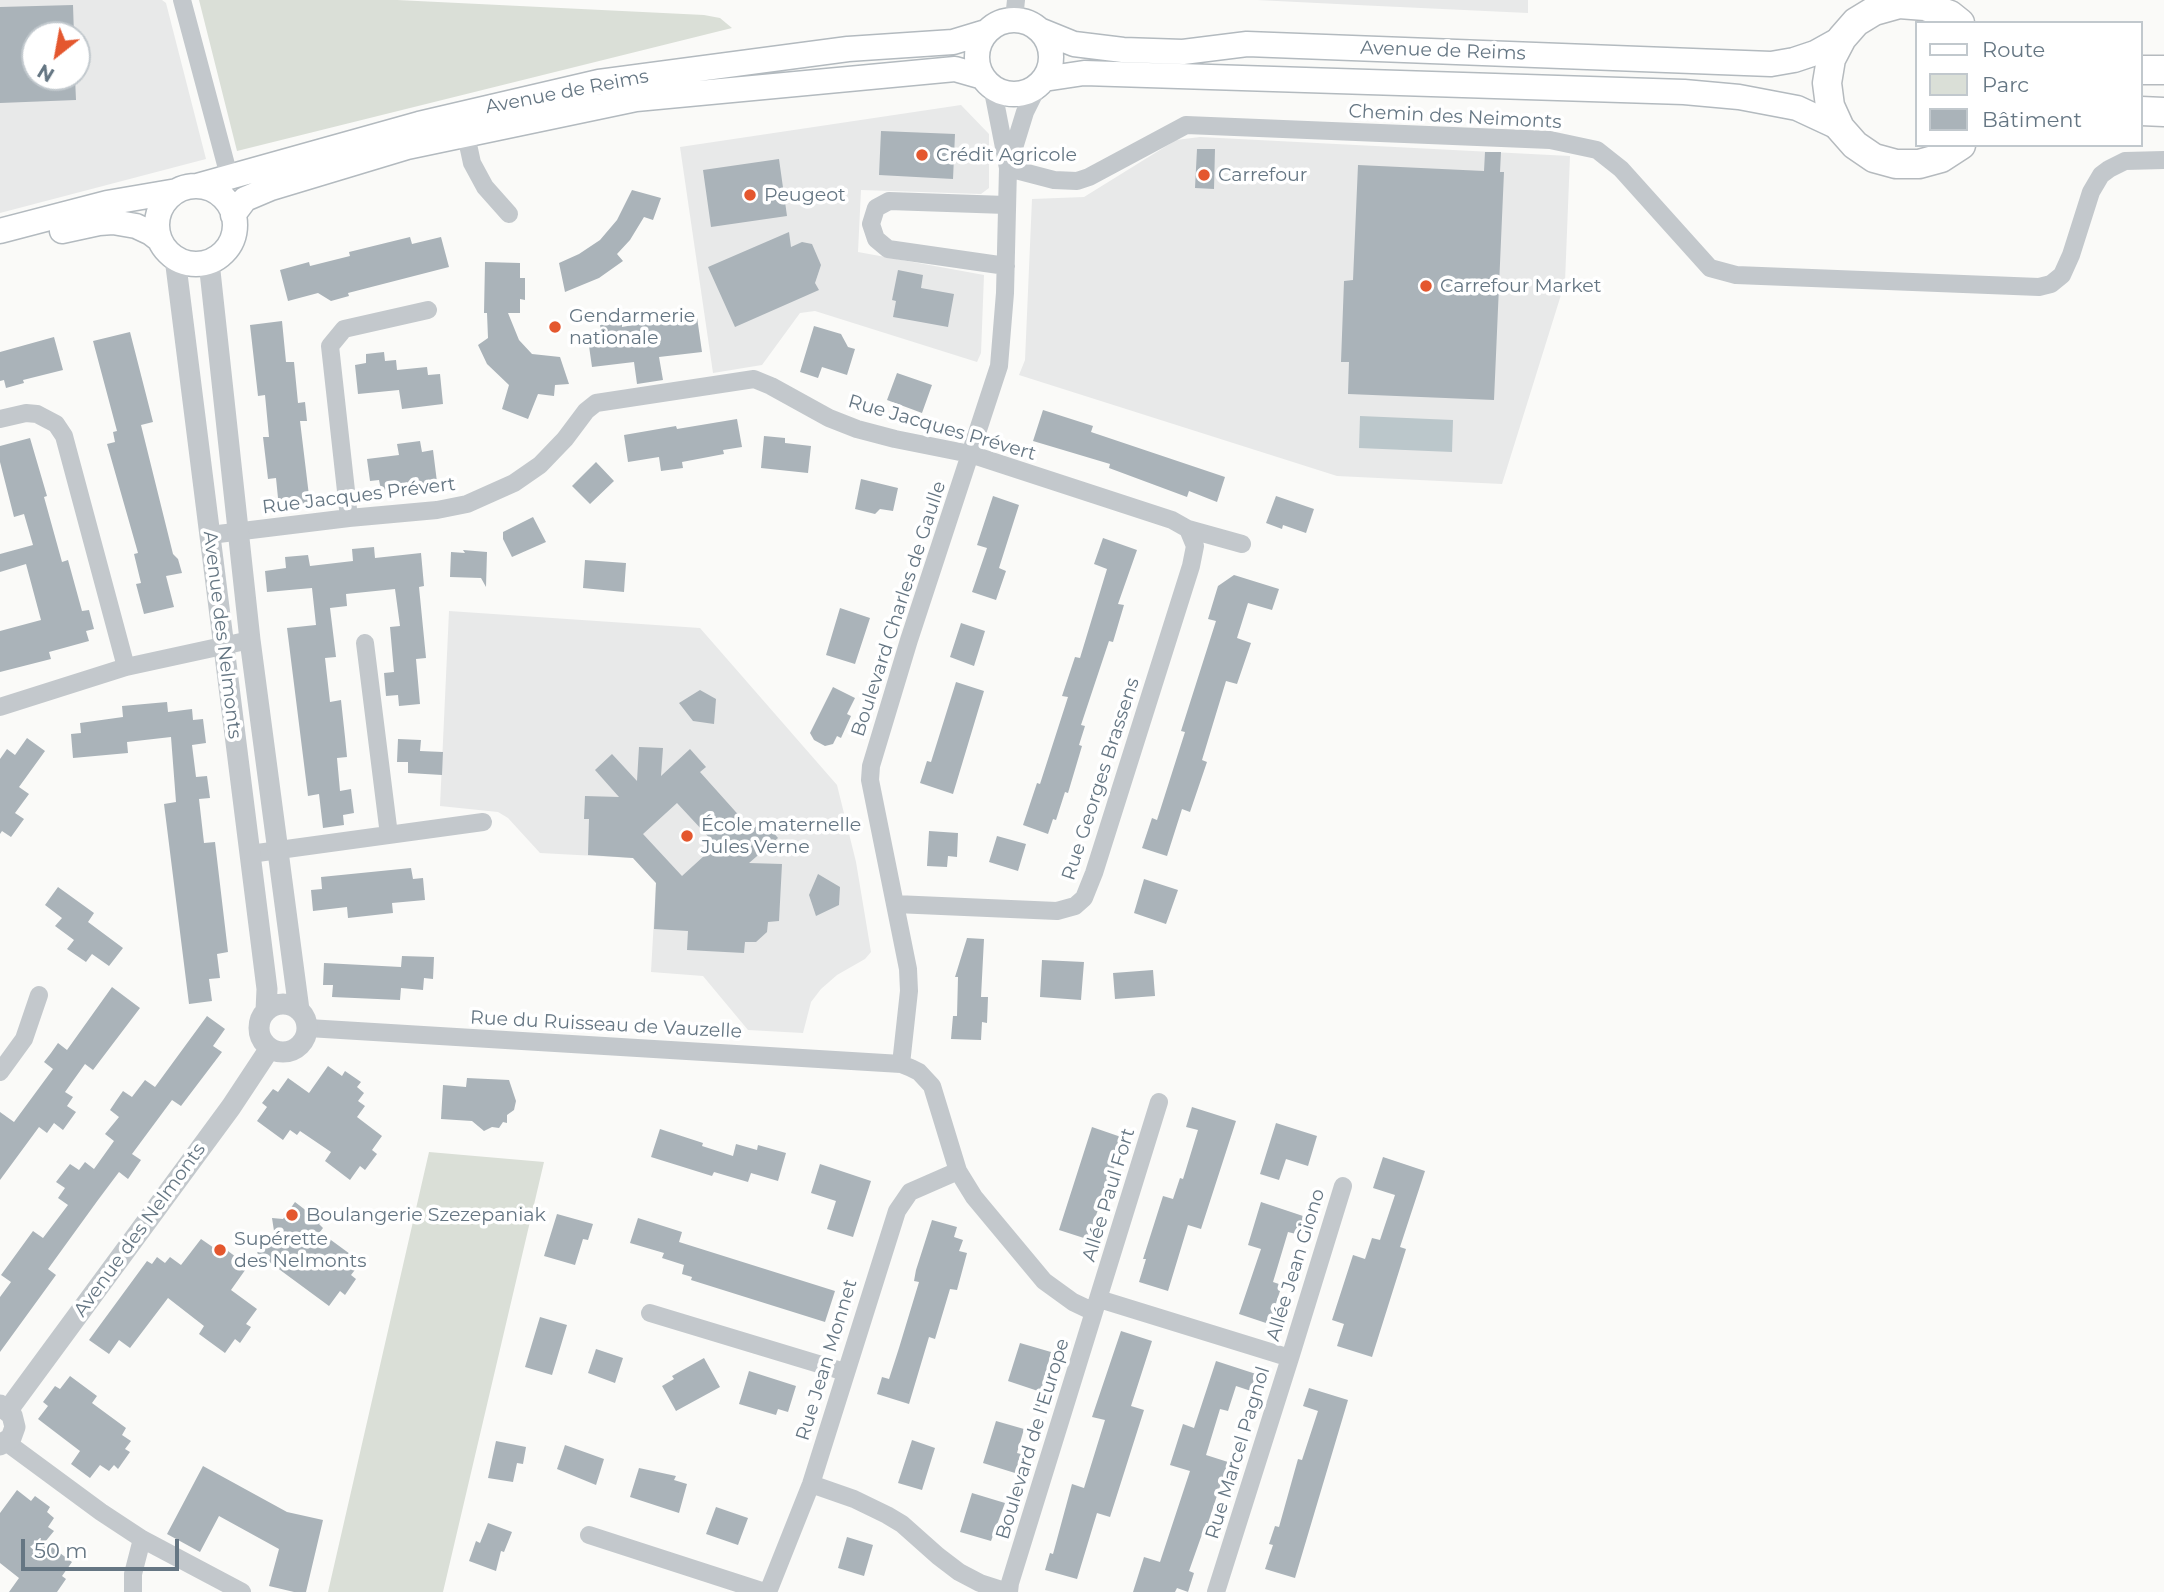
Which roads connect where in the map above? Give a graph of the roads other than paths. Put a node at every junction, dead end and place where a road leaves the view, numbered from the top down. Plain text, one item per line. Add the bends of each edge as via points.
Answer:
1 (182, 0) edge
2 (1876, 5) edge
3 (1015, 10) edge
4 (1950, 13) edge
5 (1042, 31) junction
6 (986, 32) junction
7 (1842, 38) junction
8 (2143, 70) edge
9 (2164, 70) edge
10 (987, 82) junction
11 (1041, 83) junction
12 (2143, 111) edge
13 (2164, 112) edge
14 (464, 124) junction
15 (1840, 128) junction
16 (1958, 147) edge
17 (2164, 160) edge
18 (1008, 168) junction
19 (229, 176) junction
20 (187, 188) junction
21 (1006, 205) junction
22 (233, 215) junction
23 (509, 215) dead end
24 (0, 231) edge
25 (0, 246) edge
26 (167, 249) junction
27 (209, 262) junction
28 (1006, 266) junction
29 (428, 310) dead end
30 (0, 419) edge
31 (970, 454) junction
32 (349, 517) junction
33 (1188, 529) junction
34 (237, 531) junction
35 (210, 535) junction
36 (1242, 544) dead end
37 (250, 640) junction
38 (365, 643) dead end
39 (224, 645) junction
40 (126, 667) junction
41 (0, 707) edge
42 (483, 822) dead end
43 (389, 835) junction
44 (277, 850) junction
45 (250, 854) junction
46 (895, 904) junction
47 (39, 995) dead end
48 (266, 1011) junction
49 (303, 1019) junction
50 (270, 1048) junction
51 (901, 1064) junction
52 (0, 1072) edge
53 (1159, 1102) dead end
54 (958, 1171) junction
55 (1343, 1186) dead end
56 (1097, 1306) junction
57 (650, 1312) dead end
58 (1290, 1357) junction
59 (845, 1373) junction
60 (4, 1408) edge
61 (3, 1443) edge
62 (811, 1484) junction
63 (589, 1535) dead end
64 (142, 1539) junction
65 (133, 1592) edge
66 (242, 1592) edge
67 (766, 1592) edge
68 (1009, 1592) edge
69 (1216, 1592) edge

1 - 19 street
2 - 4 main road via 1925,6
2 - 7 main road
3 - 5 main road, Avenue de Reims
3 - 6 main road, Avenue de Reims
5 - 7 main road, Avenue de Reims via 1074,44 1122,50 1183,52 1247,44 1771,64 1815,53
5 - 11 main road via 1052,55
6 - 10 main road via 977,54
6 - 14 main road, Avenue de Reims via 953,42 848,49 599,82
7 - 15 main road via 1831,59 1827,83 1830,106
8 - 9 main road
10 - 11 main road, Avenue de Reims via 1015,94
10 - 14 main road, Avenue de Reims via 955,69 636,99
10 - 18 street, Boulevard Charles de Gaulle
11 - 15 main road, Avenue de Reims via 1084,73 1684,92 1797,108
11 - 18 street, Boulevard Charles de Gaulle via 1025,112
12 - 13 main road
14 - 19 main road, Avenue de Reims
14 - 22 main road, Avenue de Reims via 407,147 271,188 244,199
14 - 23 street via 472,163
15 - 16 main road via 1874,158 1896,164 1941,158
17 - 18 street, Chemin des Neimonts via 2125,161 2101,176 2062,275 2039,287 1736,275 1710,268 1621,169 1597,150 1550,140 1186,125 1077,181
18 - 21 street, Boulevard Charles de Gaulle
19 - 20 main road, Avenue de Reims
20 - 22 main road via 209,188 220,194
20 - 24 main road, Avenue de Reims
20 - 26 main road via 167,198 157,218
21 - 28 street, Boulevard Charles de Gaulle
21 - 28 street via 888,201 876,208 871,224 876,239 888,249
22 - 27 main road via 232,240
25 - 26 main road via 106,222 136,226
26 - 27 main road via 186,263
26 - 35 street, Avenue des Nelmonts
27 - 34 street, Avenue des Nelmonts
28 - 31 street, Boulevard Charles de Gaulle via 999,366
29 - 32 street via 344,329 330,346
30 - 40 street via 37,414 56,424 64,436
31 - 32 street, Rue Jacques Prévert via 856,429 760,381 746,380 596,403 540,465 498,491 454,508
31 - 33 street, Rue Jacques Prévert
31 - 46 street, Boulevard Charles de Gaulle via 871,766 872,796
32 - 34 street, Rue Jacques Prévert
33 - 36 street, Rue Jacques Prévert
33 - 46 street, Rue Georges Brassens via 1195,546 1191,566 1084,898 1057,911
34 - 35 street, Rue Jacques Prévert
34 - 37 street, Avenue des Nelmonts
35 - 39 street, Avenue des Nelmonts
37 - 39 street
37 - 44 street, Avenue des Nelmonts
38 - 43 street
39 - 40 street
39 - 45 street, Avenue des Nelmonts
40 - 41 street
42 - 43 street
43 - 44 street
44 - 45 street
44 - 49 street, Avenue des Nelmonts
45 - 48 street, Avenue des Nelmonts
46 - 51 street, Boulevard Charles de Gaulle via 909,990
47 - 52 street via 24,1039
48 - 49 street via 279,1004 293,1006
48 - 50 street, Avenue des Nelmonts via 259,1029
49 - 50 street via 303,1042 291,1051
49 - 51 street, Rue du Ruisseau de Vauzelle
50 - 60 street, Avenue des Nelmonts
51 - 54 street via 919,1072 932,1086
53 - 56 street, Allée Paul Fort
54 - 56 street via 1044,1281 1073,1302
54 - 59 street, Rue Jean Monnet via 917,1187 902,1201
55 - 58 street, Allée Jean Giono
56 - 58 street, Rue Marcel Pagnol
56 - 68 street, Boulevard de l'Europe
57 - 59 street
58 - 69 street, Rue Marcel Pagnol
59 - 62 street, Rue Jean Monnet
60 - 61 street, Avenue des Nelmonts via 15,1420 15,1427
61 - 64 street
62 - 67 street, Rue Jean Monnet
62 - 68 street via 887,1515 959,1572
63 - 67 street
64 - 65 street
64 - 66 street

